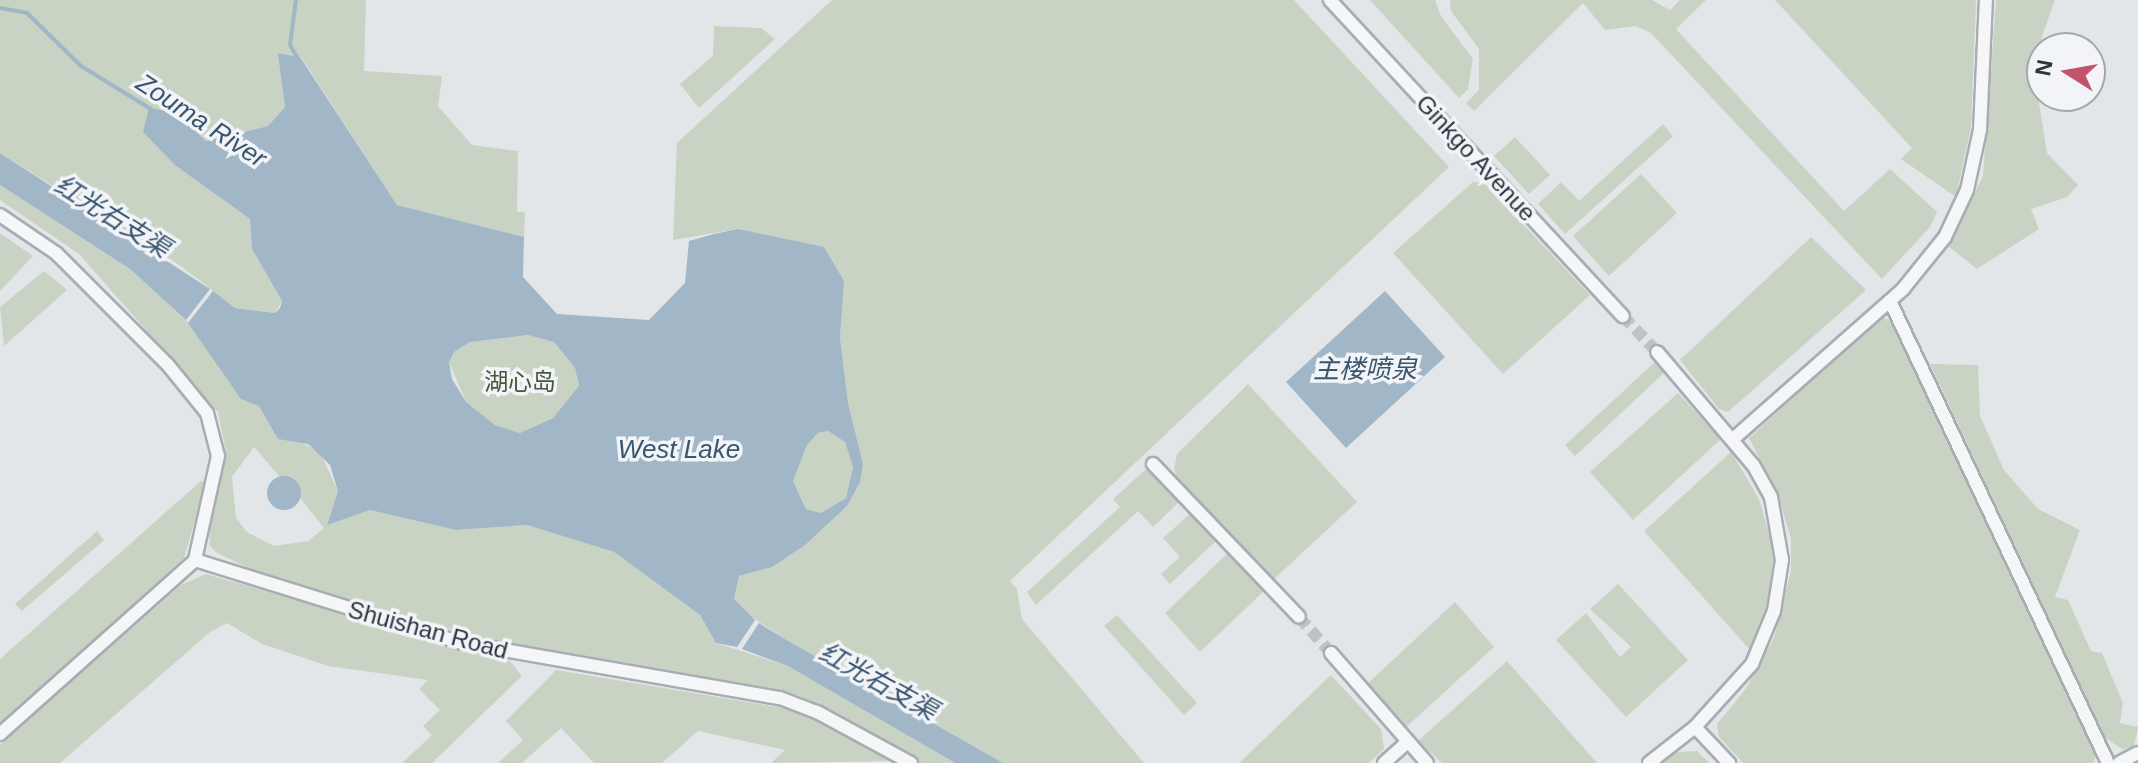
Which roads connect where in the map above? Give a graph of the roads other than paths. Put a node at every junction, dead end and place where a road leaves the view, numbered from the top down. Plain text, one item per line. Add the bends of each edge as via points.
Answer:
1 (1330, 0) edge
2 (1986, 0) edge
3 (0, 215) edge
4 (1890, 301) junction
5 (1623, 316) tunnel mouth
6 (1657, 352) tunnel mouth
7 (1733, 439) junction
8 (1153, 464) dead end
9 (195, 560) junction
10 (1299, 617) tunnel mouth
11 (1331, 653) tunnel mouth
12 (1695, 727) junction
13 (0, 734) edge
14 (1406, 743) junction
15 (2138, 753) edge
16 (911, 763) edge
17 (1384, 763) edge
18 (1427, 763) edge
19 (1649, 763) edge
20 (1729, 763) edge
21 (2108, 763) edge
22 (2119, 763) edge

1 - 5 street, Ginkgo Avenue
2 - 4 street via 1980,130 1967,190 1945,237
3 - 9 street via 56,253 168,365 207,413 218,456
4 - 7 street
4 - 21 street
6 - 7 street
7 - 12 street via 1773,506 1782,560 1779,589 1752,664
8 - 10 street
9 - 13 street
9 - 16 street, Shuishan Road via 458,642 780,698
11 - 14 street
12 - 19 street
12 - 20 street
14 - 17 street
14 - 18 street
15 - 22 street

